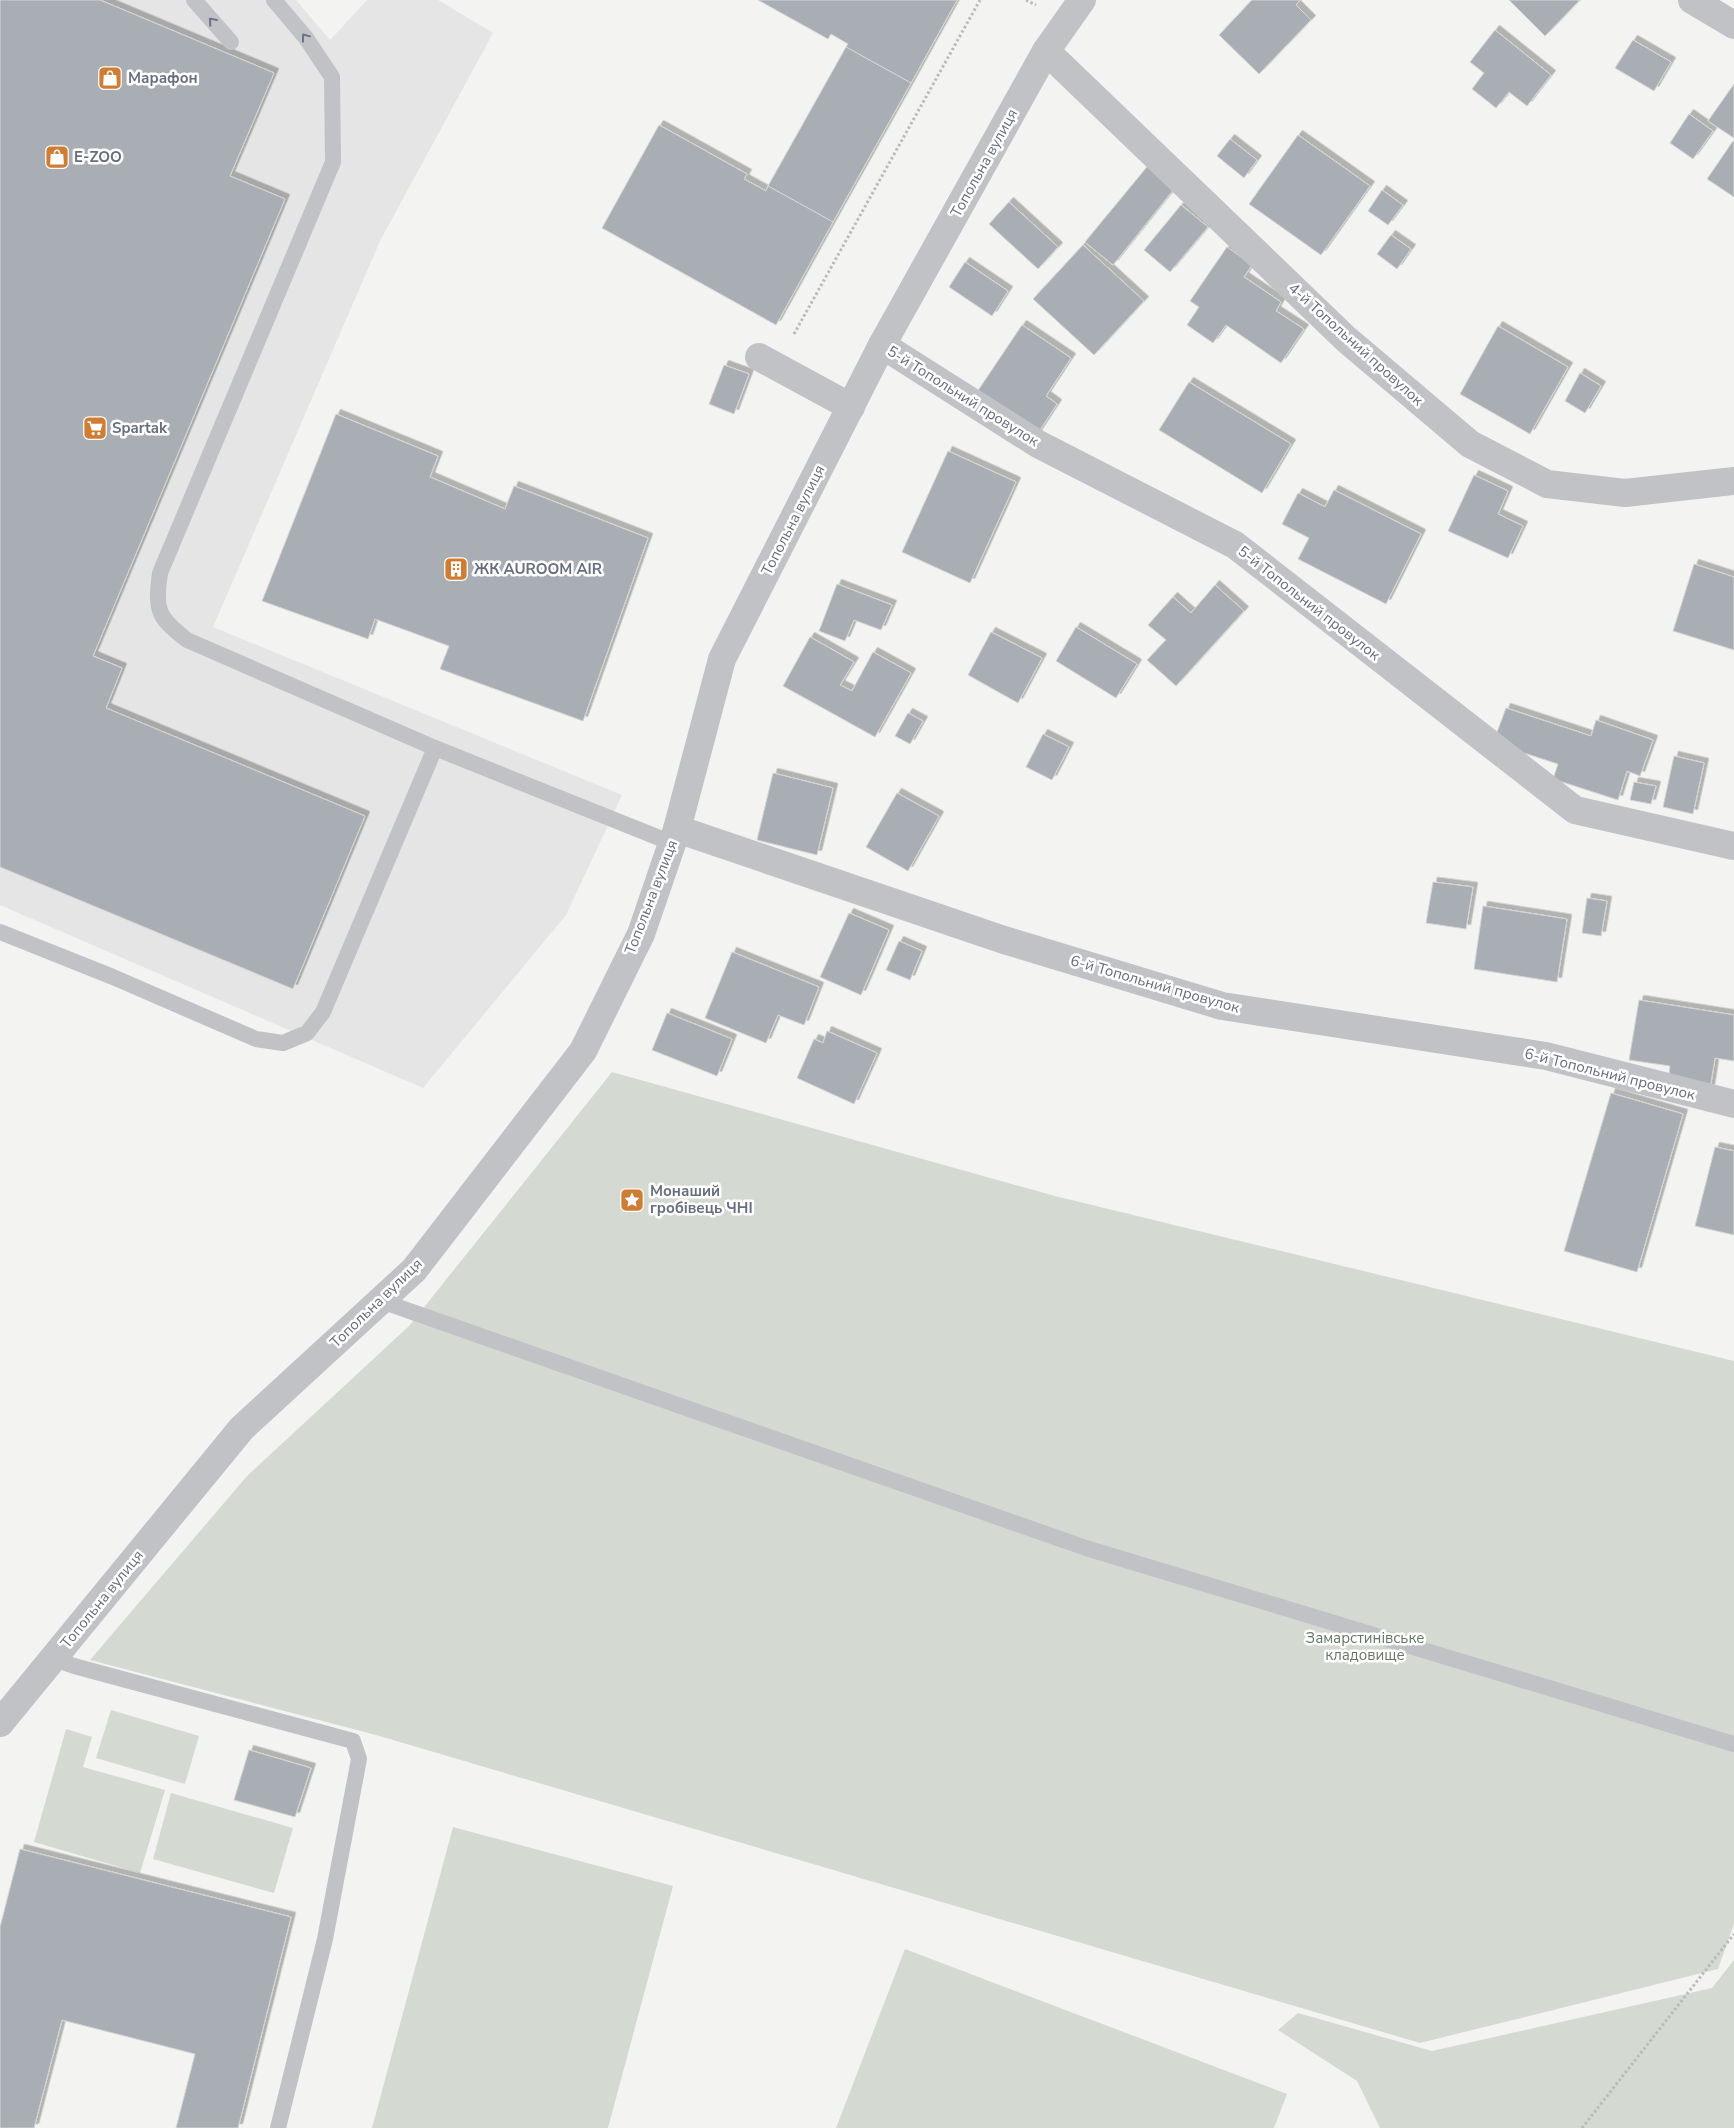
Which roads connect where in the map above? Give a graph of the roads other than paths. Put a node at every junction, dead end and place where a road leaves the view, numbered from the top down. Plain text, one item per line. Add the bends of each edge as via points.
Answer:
1 (194, 0) edge
2 (274, 0) edge
3 (1082, 0) edge
4 (1692, 0) edge
5 (1734, 25) edge
6 (231, 42) dead end
7 (1046, 51) junction
8 (882, 345) junction
9 (759, 357) dead end
10 (851, 407) junction
11 (1734, 481) edge
12 (435, 748) junction
13 (674, 836) junction
14 (1734, 846) edge
15 (0, 932) edge
16 (1734, 1104) edge
17 (381, 1301) junction
18 (54, 1659) junction
19 (0, 1724) edge
20 (1734, 1744) edge
21 (278, 2128) edge

6 -> 1 lane
12 -> 2 lane via 187,640 166,624 157,600 160,573 333,162 332,77 306,38
3 - 7 street, Топольна вулиця
4 - 5 street
7 - 8 street, Топольна вулиця
7 - 11 street, 4-й Топольний провулок via 1346,339 1470,444 1547,484 1625,493
8 - 10 street, Топольна вулиця
8 - 14 street, 5-й Топольний провулок via 1038,444 1235,545 1575,810
9 - 10 street
10 - 13 street, Топольна вулиця via 722,659
12 - 13 lane
12 - 15 lane via 324,1012 307,1033 283,1043 256,1039
13 - 16 street, 6-й Топольний провулок via 1222,1006 1546,1056
13 - 17 street, Топольна вулиця via 641,934 583,1051 414,1270
17 - 18 street, Топольна вулиця via 242,1428
17 - 20 lane via 1086,1548
18 - 19 street, Топольна вулиця
18 - 21 lane via 354,1741 359,1759 325,1940

